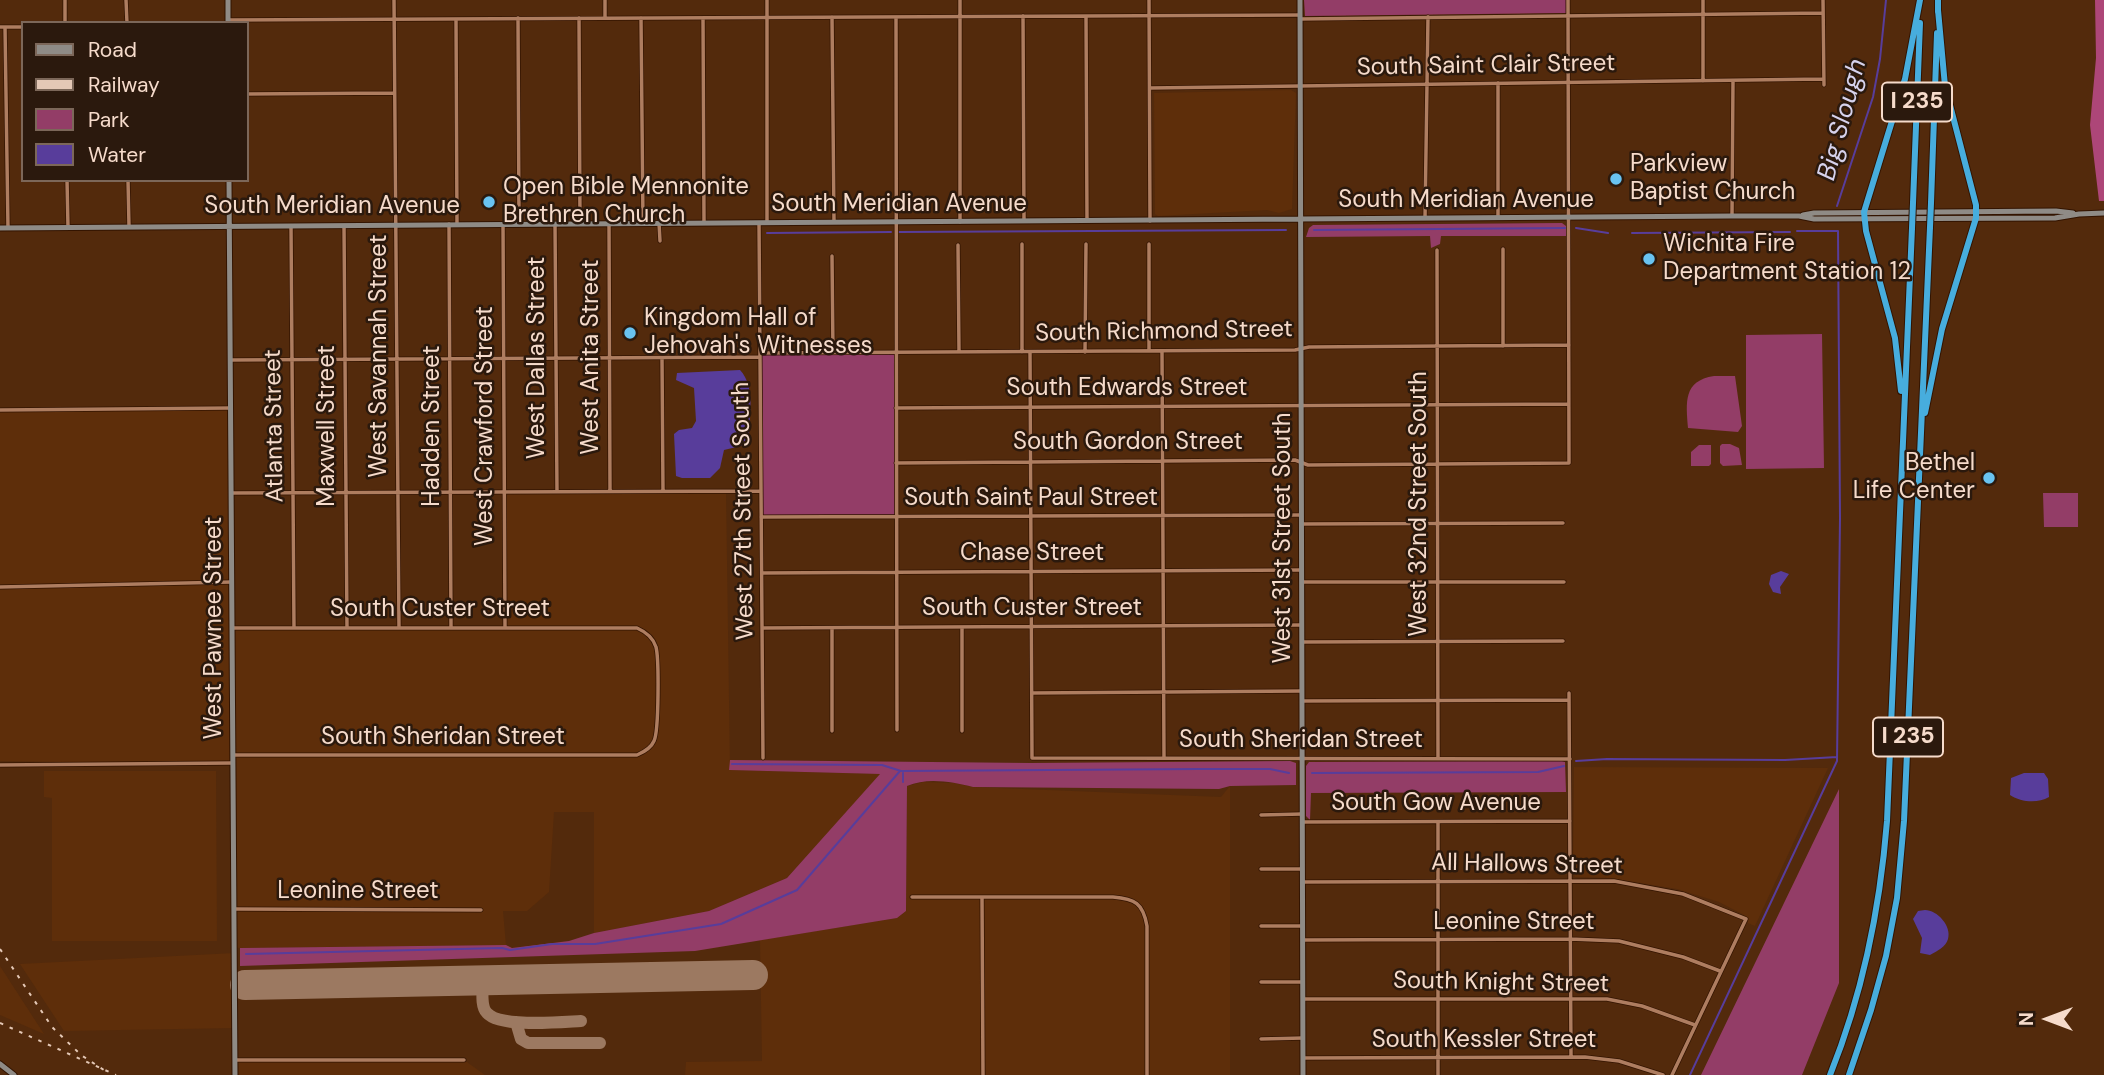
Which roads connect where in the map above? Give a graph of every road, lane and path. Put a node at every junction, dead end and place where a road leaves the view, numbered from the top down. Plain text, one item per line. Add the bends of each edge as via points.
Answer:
1 (65, 0) edge
2 (126, 0) edge
3 (228, 0) edge
4 (394, 0) edge
5 (605, 0) edge
6 (767, 0) edge
7 (960, 0) edge
8 (1149, 0) edge
9 (1300, 0) edge
10 (1568, 0) edge
11 (1703, 0) edge
12 (1823, 0) edge
13 (1921, 0) edge
14 (1938, 0) edge
15 (1938, 10) junction
16 (1823, 13) junction
17 (1703, 14) junction
18 (1149, 15) junction
19 (1568, 15) junction
20 (959, 16) junction
21 (1023, 16) junction
22 (1086, 16) junction
23 (767, 17) junction
24 (832, 17) junction
25 (896, 17) junction
26 (1300, 17) junction
27 (1428, 17) junction
28 (517, 18) junction
29 (605, 18) junction
30 (641, 18) junction
31 (703, 18) junction
32 (456, 19) junction
33 (579, 19) junction
34 (394, 20) junction
35 (65, 21) edge
36 (127, 21) edge
37 (228, 21) edge
38 (248, 22) edge
39 (3, 27) edge
40 (21, 27) edge
41 (1824, 79) junction
42 (1733, 80) junction
43 (1703, 81) junction
44 (1568, 82) junction
45 (1498, 83) junction
46 (1427, 84) junction
47 (1824, 85) dead end
48 (1300, 87) junction
49 (1150, 88) junction
50 (394, 93) junction
51 (248, 94) edge
52 (67, 182) edge
53 (128, 182) edge
54 (229, 182) edge
55 (2104, 214) edge
56 (1976, 215) junction
57 (1732, 216) junction
58 (1864, 216) junction
59 (1498, 218) junction
60 (1569, 218) junction
61 (1425, 219) junction
62 (1301, 220) junction
63 (1024, 221) junction
64 (1087, 221) junction
65 (1150, 221) junction
66 (834, 222) junction
67 (896, 222) junction
68 (960, 222) junction
69 (555, 223) junction
70 (580, 223) junction
71 (643, 223) junction
72 (659, 223) junction
73 (704, 223) junction
74 (759, 223) junction
75 (767, 223) junction
76 (291, 224) junction
77 (344, 224) junction
78 (449, 224) junction
79 (457, 224) junction
80 (503, 224) junction
81 (519, 224) junction
82 (609, 224) junction
83 (229, 225) junction
84 (397, 225) junction
85 (129, 226) junction
86 (68, 227) junction
87 (0, 228) edge
88 (8, 228) junction
89 (660, 241) dead end
90 (1021, 244) dead end
91 (1086, 244) dead end
92 (1149, 244) dead end
93 (958, 245) dead end
94 (1503, 248) dead end
95 (1437, 250) dead end
96 (832, 256) dead end
97 (1569, 345) junction
98 (1437, 346) junction
99 (1503, 346) junction
100 (1301, 349) junction
101 (1162, 351) junction
102 (895, 352) junction
103 (960, 352) junction
104 (1022, 352) junction
105 (1030, 352) junction
106 (1085, 352) junction
107 (1149, 352) junction
108 (833, 353) junction
109 (760, 355) junction
110 (450, 358) junction
111 (556, 358) junction
112 (609, 358) junction
113 (662, 358) junction
114 (345, 359) junction
115 (398, 359) junction
116 (503, 359) junction
117 (231, 360) junction
118 (292, 360) junction
119 (1569, 404) junction
120 (1301, 405) junction
121 (1437, 405) junction
122 (1162, 406) junction
123 (1031, 407) junction
124 (231, 408) junction
125 (896, 408) junction
126 (0, 410) edge
127 (1903, 421) junction
128 (1920, 438) junction
129 (1162, 461) junction
130 (1301, 461) junction
131 (1031, 462) junction
132 (896, 463) junction
133 (1438, 464) junction
134 (610, 491) junction
135 (663, 491) junction
136 (761, 491) junction
137 (451, 492) junction
138 (504, 492) junction
139 (557, 492) junction
140 (232, 493) junction
141 (293, 493) junction
142 (345, 493) junction
143 (398, 493) junction
144 (1302, 514) junction
145 (1031, 516) junction
146 (1163, 516) junction
147 (761, 517) junction
148 (896, 517) junction
149 (1438, 523) junction
150 (1563, 523) dead end
151 (1301, 524) junction
152 (1302, 569) junction
153 (1163, 570) junction
154 (1032, 571) junction
155 (897, 572) junction
156 (762, 573) junction
157 (233, 582) junction
158 (1302, 582) junction
159 (1438, 582) junction
160 (1564, 582) dead end
161 (0, 587) edge
162 (1302, 625) junction
163 (1032, 626) junction
164 (1163, 626) junction
165 (505, 627) junction
166 (897, 627) junction
167 (962, 627) junction
168 (233, 628) junction
169 (294, 628) junction
170 (346, 628) junction
171 (399, 628) junction
172 (452, 628) junction
173 (762, 628) junction
174 (832, 628) junction
175 (1563, 640) dead end
176 (1438, 641) junction
177 (1302, 642) junction
178 (1302, 691) junction
179 (1164, 692) junction
180 (1032, 693) junction
181 (1569, 693) dead end
182 (1569, 699) junction
183 (1437, 700) junction
184 (1302, 701) junction
185 (897, 730) dead end
186 (832, 731) dead end
187 (962, 731) dead end
188 (651, 747) joint
189 (234, 755) junction
190 (763, 758) dead end
191 (1164, 758) junction
192 (1302, 758) junction
193 (1438, 758) junction
194 (1570, 759) junction
195 (234, 763) junction
196 (0, 765) edge
197 (1302, 814) junction
198 (1261, 815) dead end
199 (1570, 821) junction
200 (1302, 822) junction
201 (1438, 822) junction
202 (1261, 869) dead end
203 (1302, 869) junction
204 (1438, 881) junction
205 (1570, 881) junction
206 (1303, 882) junction
207 (912, 897) dead end
208 (982, 897) junction
209 (234, 909) junction
210 (481, 910) dead end
211 (1261, 926) dead end
212 (1303, 926) junction
213 (1570, 939) junction
214 (1303, 940) junction
215 (1438, 940) junction
216 (1720, 971) junction
217 (1261, 982) dead end
218 (1303, 982) junction
219 (1570, 998) junction
220 (1303, 999) junction
221 (1438, 999) junction
222 (1696, 1025) junction
223 (1303, 1038) junction
224 (1261, 1039) dead end
225 (1571, 1057) junction
226 (1303, 1058) junction
227 (1438, 1058) junction
228 (235, 1060) junction
229 (464, 1060) dead end
230 (0, 1064) edge
231 (14, 1075) edge
232 (236, 1075) edge
233 (983, 1075) edge
234 (1147, 1075) edge
235 (1303, 1075) edge
236 (1438, 1075) edge
237 (1662, 1075) edge
238 (1672, 1075) edge
239 (1830, 1075) edge
240 (1849, 1075) edge

1 - 35 street
2 - 36 street
3 - 37 main road
4 - 34 street, West Savannah Street
5 - 29 street
6 - 23 street
7 - 20 street
8 - 18 street
9 - 26 main road, West 31st Street South
10 - 19 street
11 - 17 street
12 - 16 street
13 - 58 highway via 1905,79
13 - 127 highway, I 235, bridge
14 - 15 highway, I 235
15 - 56 highway via 1945,86
15 - 128 highway, I 235, bridge
16 - 17 street
16 - 41 street
17 - 19 street
17 - 43 street
18 - 22 street
18 - 26 street
18 - 49 street
19 - 27 street
19 - 44 street
20 - 21 street
20 - 25 street
20 - 68 street
21 - 22 street
21 - 63 street
22 - 64 street
23 - 24 street
23 - 31 street
23 - 75 street
24 - 25 street
24 - 66 street
25 - 67 street
26 - 27 street
26 - 48 main road, West 31st Street South
27 - 46 street
28 - 32 street
28 - 33 street
28 - 81 street
29 - 30 street
29 - 33 street
30 - 31 street
30 - 71 street
31 - 73 street
32 - 34 street
32 - 79 street
33 - 70 street
34 - 38 street
34 - 50 street, West Savannah Street
39 - 40 street
39 - 88 street
41 - 42 street, South Saint Clair Street
41 - 47 street
42 - 43 street, South Saint Clair Street
42 - 57 street
43 - 44 street, South Saint Clair Street
44 - 45 street, South Saint Clair Street
44 - 60 street
45 - 46 street, South Saint Clair Street
45 - 59 street
46 - 48 street, South Saint Clair Street
46 - 61 street
48 - 49 street, South Saint Clair Street
48 - 62 main road, West 31st Street South
49 - 65 street
50 - 51 street
50 - 84 street, West Savannah Street
52 - 86 street
53 - 85 street
54 - 83 main road, West Pawnee Street
55 - 56 main road, South Meridian Avenue
56 - 58 main road, South Meridian Avenue
56 - 128 highway via 1942,329
57 - 58 main road, South Meridian Avenue
57 - 60 main road, South Meridian Avenue
58 - 127 highway via 1895,338
59 - 60 main road, South Meridian Avenue
59 - 61 main road, South Meridian Avenue
60 - 97 street
61 - 62 main road, South Meridian Avenue
62 - 65 main road, South Meridian Avenue
62 - 100 main road, West 31st Street South
63 - 64 main road, South Meridian Avenue
63 - 68 main road, South Meridian Avenue
64 - 65 main road, South Meridian Avenue
66 - 67 main road, South Meridian Avenue
66 - 75 main road, South Meridian Avenue
67 - 68 main road, South Meridian Avenue
67 - 102 street
69 - 70 main road, South Meridian Avenue
69 - 81 main road, South Meridian Avenue
69 - 111 street, West Dallas Street
70 - 82 main road, South Meridian Avenue
71 - 72 main road, South Meridian Avenue
71 - 82 main road, South Meridian Avenue
72 - 73 main road, South Meridian Avenue
72 - 89 street
73 - 74 main road, South Meridian Avenue
74 - 75 main road, South Meridian Avenue
74 - 109 street, West 27th Street South
76 - 77 main road, South Meridian Avenue
76 - 83 main road, South Meridian Avenue
76 - 118 street, Atlanta Street
77 - 84 main road, South Meridian Avenue
77 - 114 street, Maxwell Street
78 - 79 main road, South Meridian Avenue
78 - 84 main road, South Meridian Avenue
78 - 110 street, Hadden Street
79 - 80 main road, South Meridian Avenue
80 - 81 main road, South Meridian Avenue
80 - 116 street, West Crawford Street
82 - 112 street, West Anita Street
83 - 85 main road, South Meridian Avenue
83 - 117 main road, West Pawnee Street
84 - 115 street, West Savannah Street
85 - 86 main road, South Meridian Avenue
86 - 88 main road, South Meridian Avenue
87 - 88 main road, South Meridian Avenue
90 - 104 street
91 - 106 street
92 - 107 street
93 - 103 street
94 - 99 street
95 - 98 street, West 32nd Street South
96 - 108 street
97 - 99 street, South Richmond Street
97 - 119 street
98 - 99 street, South Richmond Street
98 - 100 street, South Richmond Street
98 - 121 street, West 32nd Street South
100 - 101 street, South Richmond Street
100 - 120 main road, West 31st Street South
101 - 107 street, South Richmond Street
101 - 122 street
102 - 103 street, South Richmond Street
102 - 108 street, South Richmond Street
102 - 125 street
103 - 104 street, South Richmond Street
104 - 105 street, South Richmond Street
105 - 106 street, South Richmond Street
105 - 123 street
106 - 107 street, South Richmond Street
108 - 109 street, South Richmond Street
109 - 113 street, South Richmond Street
109 - 136 street, West 27th Street South
110 - 115 street, South Richmond Street
110 - 116 street, South Richmond Street
110 - 137 street, Hadden Street
111 - 112 street, South Richmond Street
111 - 116 street, South Richmond Street
111 - 139 street, West Dallas Street
112 - 113 street, South Richmond Street
112 - 134 street, West Anita Street
113 - 135 street
114 - 115 street, South Richmond Street
114 - 118 street, South Richmond Street
114 - 142 street, Maxwell Street
115 - 143 street, West Savannah Street
116 - 138 street, West Crawford Street
117 - 118 street, South Richmond Street
117 - 124 main road, West Pawnee Street
118 - 141 street, Atlanta Street
119 - 121 street, South Edwards Street
119 - 133 street, South Gordon Street via 1569,463
120 - 121 street, South Edwards Street
120 - 122 street, South Edwards Street
120 - 130 main road, West 31st Street South
121 - 133 street, West 32nd Street South
122 - 123 street, South Edwards Street
122 - 129 street
123 - 125 street, South Edwards Street
123 - 131 street
124 - 126 street
124 - 140 main road, West Pawnee Street
125 - 132 street
127 - 239 highway, I 235 via 1883,872 1864,974
128 - 240 highway, I 235 via 1897,898 1880,976
129 - 130 street, South Gordon Street
129 - 131 street, South Gordon Street
129 - 146 street
130 - 133 street, South Gordon Street via 1308,465
130 - 144 main road, West 31st Street South
131 - 132 street, South Gordon Street
131 - 145 street
132 - 148 street
133 - 149 street, West 32nd Street South
134 - 135 street
134 - 139 street
135 - 136 street
136 - 147 street, West 27th Street South
137 - 138 street
137 - 143 street
137 - 172 street, Hadden Street
138 - 139 street
138 - 165 street, West Crawford Street
140 - 141 street
140 - 157 main road, West Pawnee Street
141 - 142 street
141 - 169 street, Atlanta Street
142 - 143 street
142 - 170 street, Maxwell Street
143 - 171 street, West Savannah Street
144 - 146 street, South Saint Paul Street
144 - 151 main road, West 31st Street South
145 - 146 street, South Saint Paul Street
145 - 148 street, South Saint Paul Street
145 - 154 street
146 - 153 street
147 - 148 street, South Saint Paul Street
147 - 156 street, West 27th Street South
148 - 155 street
149 - 150 street
149 - 151 street
149 - 159 street, West 32nd Street South
151 - 152 main road, West 31st Street South
152 - 153 street, Chase Street
152 - 158 main road, West 31st Street South
153 - 154 street, Chase Street
153 - 164 street
154 - 155 street, Chase Street
154 - 163 street
155 - 156 street, Chase Street
155 - 166 street
156 - 173 street, West 27th Street South
157 - 161 street
157 - 168 main road, West Pawnee Street
158 - 159 street
158 - 162 main road, West 31st Street South
159 - 160 street
159 - 176 street, West 32nd Street South
162 - 164 street, South Custer Street
162 - 177 main road, West 31st Street South
163 - 164 street, South Custer Street
163 - 167 street, South Custer Street
163 - 180 street
164 - 179 street
165 - 172 street, South Custer Street
165 - 188 street, South Custer Street via 631,627 647,633 657,650 657,727
166 - 167 street, South Custer Street
166 - 174 street, South Custer Street
166 - 185 street
167 - 187 street
168 - 169 street, South Custer Street
168 - 189 main road, West Pawnee Street
169 - 170 street, South Custer Street
170 - 171 street, South Custer Street
171 - 172 street, South Custer Street
173 - 174 street, South Custer Street
173 - 190 street, West 27th Street South
174 - 186 street
175 - 176 street
176 - 177 street
176 - 183 street, West 32nd Street South
177 - 178 main road, West 31st Street South
178 - 179 street
178 - 184 main road, West 31st Street South
179 - 180 street
179 - 191 street
180 - 191 street, South Sheridan Street via 1032,758
181 - 182 street
182 - 183 street
182 - 194 street
183 - 184 street
183 - 193 street, West 32nd Street South
184 - 192 main road, West 31st Street South
188 - 189 street, South Sheridan Street via 637,755
189 - 195 main road, West Pawnee Street
191 - 192 street, South Sheridan Street
192 - 193 street, South Sheridan Street
192 - 197 main road, West 31st Street South
193 - 194 street, South Sheridan Street
194 - 199 street
195 - 196 street
195 - 209 main road, West Pawnee Street
197 - 198 street
197 - 200 main road, West 31st Street South
199 - 201 street, South Gow Avenue
199 - 205 street
200 - 201 street, South Gow Avenue
200 - 203 main road, West 31st Street South
201 - 204 street
202 - 203 street
203 - 206 main road, West 31st Street South
204 - 205 street, All Hallows Street
204 - 206 street, All Hallows Street
204 - 215 street
205 - 213 street
205 - 216 street, All Hallows Street via 1659,888 1746,919
206 - 212 main road, West 31st Street South
207 - 208 street
208 - 233 street
208 - 234 street via 1113,897 1129,898 1137,904 1147,926
209 - 210 street, Leonine Street
209 - 228 main road, West Pawnee Street
211 - 212 street
212 - 214 main road, West 31st Street South
213 - 215 street, Leonine Street
213 - 216 street, Leonine Street via 1639,945
213 - 219 street
214 - 215 street, Leonine Street
214 - 218 main road, West 31st Street South
215 - 221 street
216 - 222 street
217 - 218 street
218 - 220 main road, West 31st Street South
219 - 221 street, South Knight Street
219 - 222 street, South Knight Street via 1634,1004
219 - 225 street
220 - 221 street, South Knight Street
220 - 223 main road, West 31st Street South
221 - 227 street
222 - 238 street
223 - 224 street
223 - 226 main road, West 31st Street South
225 - 227 street, South Kessler Street
225 - 237 street, South Kessler Street via 1619,1061
226 - 227 street, South Kessler Street
226 - 235 main road, West 31st Street South
227 - 236 street
228 - 229 street
228 - 232 main road, West Pawnee Street
230 - 231 main road

